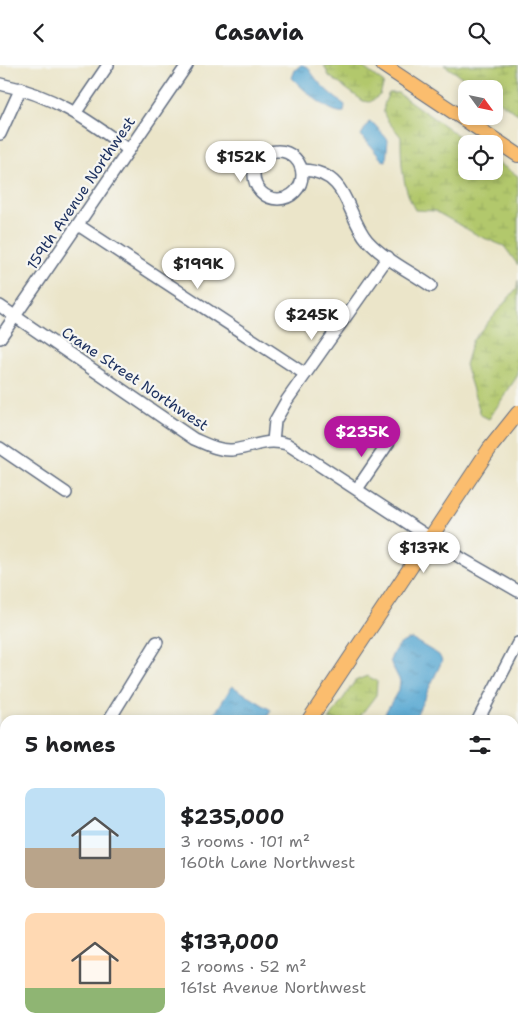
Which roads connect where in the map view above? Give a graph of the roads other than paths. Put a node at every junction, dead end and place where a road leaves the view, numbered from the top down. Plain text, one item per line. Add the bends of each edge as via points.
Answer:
1 (108, 65) edge
2 (187, 65) edge
3 (383, 65) edge
4 (0, 84) edge
5 (21, 88) junction
6 (76, 112) junction
7 (0, 133) edge
8 (129, 150) junction
9 (518, 155) edge
10 (303, 170) junction
11 (78, 225) junction
12 (388, 257) junction
13 (431, 286) dead end
14 (0, 306) edge
15 (15, 316) junction
16 (0, 338) edge
17 (305, 375) junction
18 (518, 413) edge
19 (272, 441) junction
20 (389, 442) dead end
21 (0, 448) edge
22 (357, 489) junction
23 (66, 493) dead end
24 (430, 538) junction
25 (518, 591) edge
26 (158, 642) dead end
27 (518, 643) edge
28 (112, 715) edge
29 (312, 715) edge
30 (481, 715) edge

1 - 6 street
2 - 8 street, 159th Avenue Northwest
3 - 9 main road
4 - 5 street
5 - 6 street
5 - 7 street
6 - 8 street
8 - 11 street, 159th Avenue Northwest
10 - 10 street via 290,154 273,151 258,162 254,179 256,187 265,195 283,199 298,188
10 - 12 street via 325,176 340,189 362,234
11 - 15 street, 159th Avenue Northwest
11 - 17 street
12 - 13 street
12 - 17 street
14 - 15 street, Crane Street Northwest
15 - 16 street, 159th Avenue Northwest
15 - 19 street, Crane Street Northwest via 194,439 215,448 232,450
17 - 19 street via 275,421
18 - 24 main road via 490,448
19 - 22 street via 287,445
20 - 22 street
21 - 23 street
22 - 24 street
24 - 25 street
24 - 29 main road
26 - 28 street
27 - 30 street

